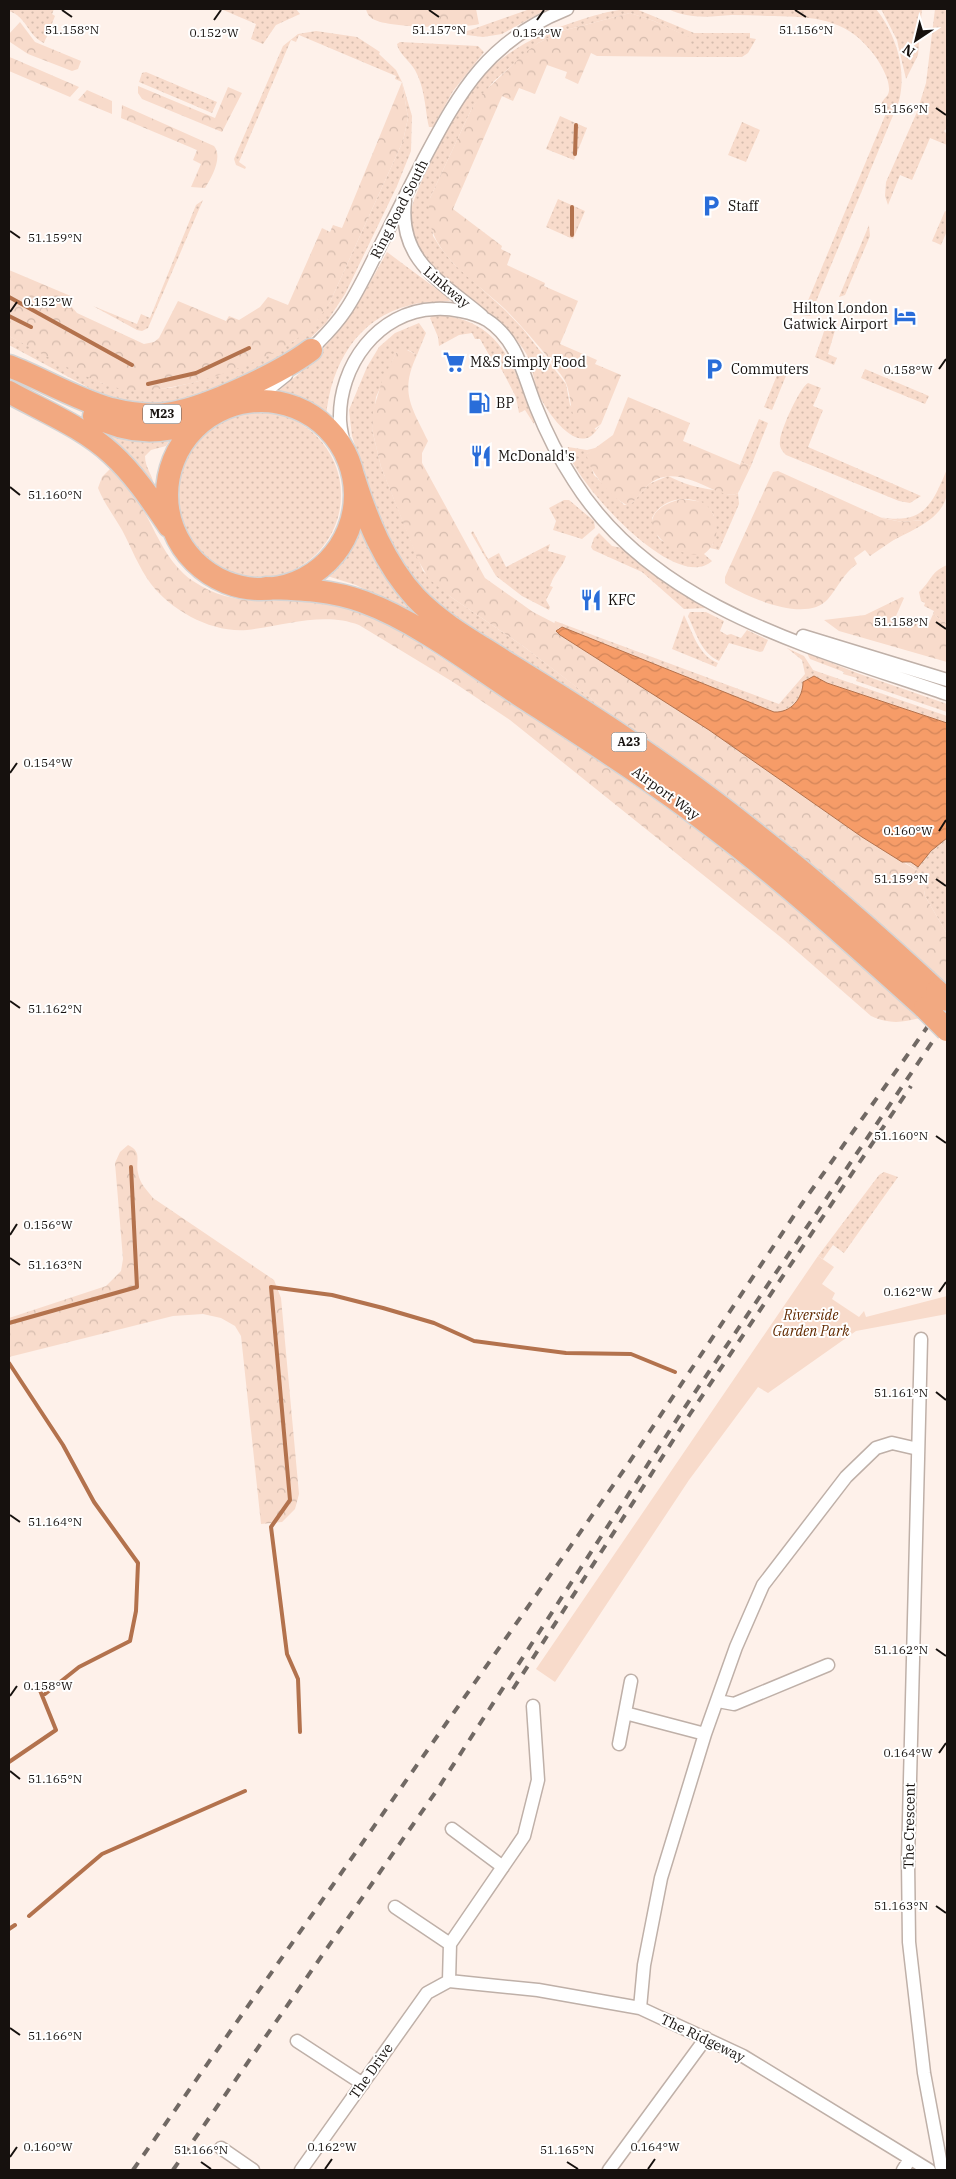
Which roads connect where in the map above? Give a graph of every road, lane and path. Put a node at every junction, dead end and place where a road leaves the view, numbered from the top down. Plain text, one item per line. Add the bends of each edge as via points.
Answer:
1 (567, 9) edge
2 (407, 192) junction
3 (486, 319) junction
4 (311, 350) junction
5 (9, 366) edge
6 (9, 392) edge
7 (222, 411) junction
8 (351, 468) junction
9 (178, 540) junction
10 (266, 588) junction
11 (752, 623) junction
12 (944, 679) edge
13 (947, 694) edge
14 (937, 1000) edge
15 (947, 1030) edge
16 (920, 1339) dead end
17 (918, 1448) junction
18 (828, 1665) dead end
19 (631, 1681) dead end
20 (718, 1701) junction
21 (533, 1706) dead end
22 (625, 1713) junction
23 (705, 1734) junction
24 (619, 1744) dead end
25 (452, 1830) dead end
26 (503, 1867) junction
27 (395, 1907) dead end
28 (450, 1944) junction
29 (449, 1980) junction
30 (640, 2008) junction
31 (706, 2038) junction
32 (297, 2041) dead end
33 (363, 2084) junction
34 (937, 2146) junction
35 (222, 2148) dead end
36 (909, 2164) edge
37 (253, 2170) edge
38 (302, 2170) edge
39 (609, 2170) edge
40 (929, 2170) edge
41 (942, 2170) edge

1 - 2 street, Ring Road South via 510,40 474,76 447,114
2 - 3 street, Linkway via 405,229 417,260
2 - 4 street, Ring Road South via 349,306
3 - 8 street via 459,311 426,309 393,320 375,334 356,359 343,392 340,423
3 - 11 street, Linkway via 517,353 535,405 557,451 576,484 605,520 628,544 670,577 700,597
4 - 5 highway, M23 via 243,387 189,409 160,415 131,413 104,406
4 - 7 street, Ring Road South via 277,383
5 - 7 highway, M23 via 98,418 128,429 167,430
6 - 9 highway via 68,424 110,452 140,486
7 - 8 highway via 264,401 294,406 327,428 339,442
7 - 9 highway via 184,442 168,480 168,511
8 - 10 highway via 355,499 352,520 334,555 306,578
8 - 14 highway, Airport Way / A23 via 369,522 385,556 426,608 716,802 841,904
9 - 10 highway via 194,561 218,580 241,587
10 - 14 highway, Airport Way / A23 via 329,592 357,599 391,614 453,651 618,759 713,827 818,913
11 - 12 street
11 - 13 street via 788,639
14 - 15 highway, Airport Way / A23, bridge
16 - 17 street, The Crescent
17 - 20 street via 892,1443 876,1448 846,1477 763,1585 736,1647
17 - 34 street, The Crescent via 909,1942 924,2072
18 - 20 street via 734,1704
19 - 22 street
20 - 23 street
21 - 26 street via 538,1780 524,1836
22 - 23 street
22 - 24 street
23 - 30 street via 661,1878 644,1965
25 - 26 street
26 - 28 street
27 - 28 street
28 - 29 street
29 - 30 street, The Ridgeway via 538,1990
29 - 33 street, The Drive via 427,1993
30 - 31 street, The Ridgeway
31 - 36 street, The Ridgeway via 743,2056
31 - 39 street
32 - 33 street
33 - 38 street, The Drive
34 - 36 street
34 - 41 street, The Crescent
35 - 37 street
36 - 40 street, The Ridgeway

